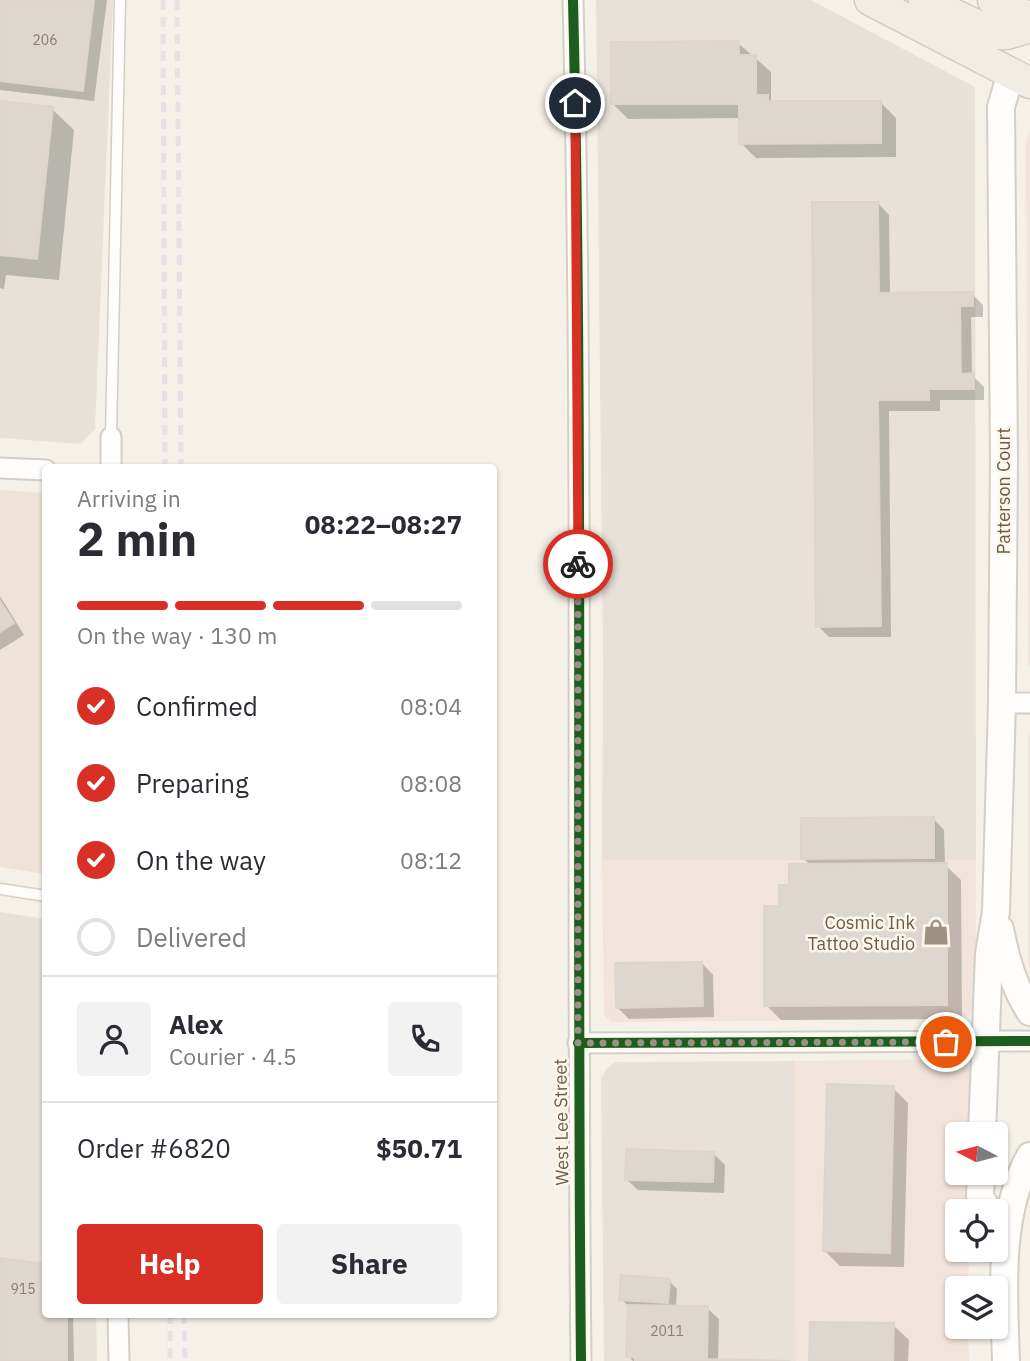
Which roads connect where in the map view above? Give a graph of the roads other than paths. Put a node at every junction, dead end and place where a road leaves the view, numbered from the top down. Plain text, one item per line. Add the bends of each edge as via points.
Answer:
1 (120, 0) edge
2 (573, 0) edge
3 (870, 0) edge
4 (923, 0) edge
5 (993, 0) edge
6 (1030, 18) edge
7 (1030, 27) edge
8 (1024, 71) edge
9 (111, 438) joint
10 (111, 464) edge
11 (0, 468) edge
12 (42, 470) edge
13 (1002, 703) junction
14 (1030, 703) edge
15 (0, 889) edge
16 (42, 895) edge
17 (996, 911) junction
18 (1030, 1012) edge
19 (1030, 1041) edge
20 (985, 1042) junction
21 (578, 1043) junction
22 (982, 1122) edge
23 (1030, 1156) edge
24 (1008, 1209) edge
25 (1002, 1262) edge
26 (118, 1318) edge
27 (119, 1361) edge
28 (581, 1361) edge
29 (1006, 1361) edge

1 - 9 lane
2 - 21 street, West Lee Street
3 - 8 main road
4 - 7 main road via 995,34
5 - 6 main road
8 - 13 main road, Patterson Court via 1001,107
9 - 10 street
11 - 12 street
13 - 14 street
13 - 17 main road, Patterson Court
15 - 16 lane
17 - 18 main road, Patterson Court via 1006,961
17 - 20 main road, Patterson Court
19 - 20 street
20 - 21 street
20 - 22 main road, Patterson Court
21 - 28 street, West Lee Street
23 - 24 main road
25 - 29 main road
26 - 27 street

